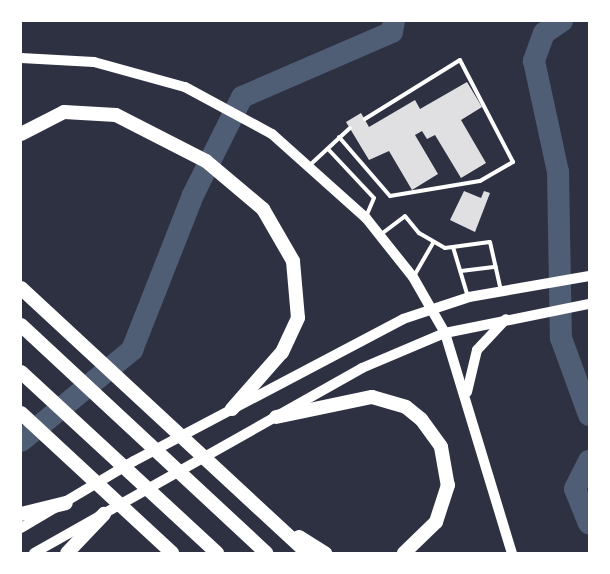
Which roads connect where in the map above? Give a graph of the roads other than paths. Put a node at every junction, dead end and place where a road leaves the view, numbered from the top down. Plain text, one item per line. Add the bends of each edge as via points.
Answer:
1 (21, 58) edge
2 (365, 119) dead end
3 (350, 128) dead end
4 (21, 134) edge
5 (339, 137) junction
6 (328, 149) junction
7 (311, 164) junction
8 (366, 218) junction
9 (380, 235) junction
10 (434, 242) junction
11 (453, 246) junction
12 (496, 267) junction
13 (461, 271) junction
14 (587, 276) edge
15 (413, 277) junction
16 (21, 288) edge
17 (502, 291) junction
18 (469, 297) junction
19 (589, 304) edge
20 (432, 308) junction
21 (508, 317) junction
22 (25, 329) edge
23 (444, 333) junction
24 (21, 372) edge
25 (466, 392) junction
26 (232, 409) junction
27 (21, 413) edge
28 (276, 417) junction
29 (239, 489) junction
30 (66, 503) junction
31 (21, 514) edge
32 (104, 514) junction
33 (21, 528) edge
34 (34, 553) edge
35 (67, 553) edge
36 (170, 553) edge
37 (217, 553) edge
38 (266, 553) edge
39 (307, 553) edge
40 (325, 553) edge
41 (404, 553) edge
42 (512, 553) edge

1 - 7 main road via 94,62 185,87 272,134
2 - 5 lane via 460,60 513,162 480,181 390,196
3 - 5 lane
4 - 26 highway via 64,112 99,112 141,124 233,182 263,209 285,243 300,298 282,352
5 - 6 lane
6 - 7 lane
6 - 8 lane via 375,198
7 - 8 main road
8 - 9 main road
9 - 10 lane via 405,216
9 - 15 main road
10 - 11 lane
10 - 15 lane
11 - 12 lane via 490,242
11 - 13 lane
12 - 13 lane
12 - 17 lane
13 - 18 lane
14 - 17 main road
15 - 20 main road
16 - 29 highway
17 - 18 main road
18 - 20 main road
19 - 21 main road
20 - 23 main road
20 - 26 main road via 350,344
21 - 23 main road
21 - 25 main road via 477,350
22 - 38 highway
23 - 25 main road
23 - 28 main road via 362,368
24 - 37 highway
25 - 42 main road
26 - 30 main road via 134,461
27 - 36 highway
28 - 32 main road
28 - 41 highway via 372,397 406,407 421,419 441,447 448,485 436,522
29 - 39 highway
29 - 40 highway
30 - 31 highway
30 - 33 main road
32 - 34 main road
32 - 35 highway

